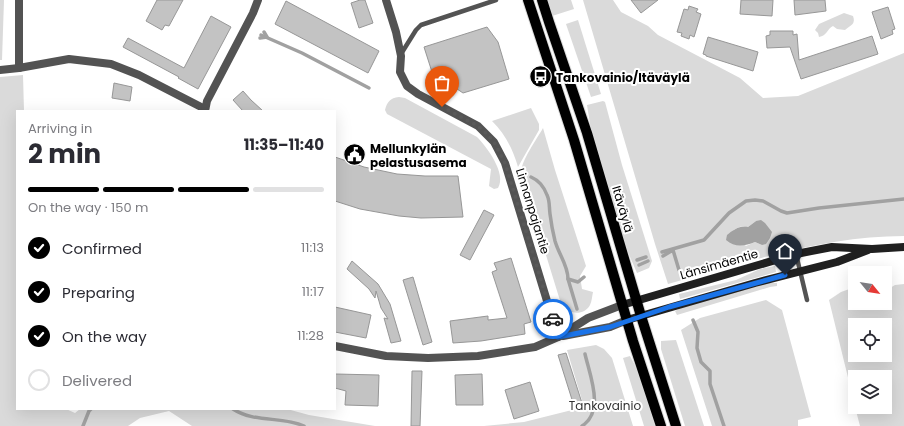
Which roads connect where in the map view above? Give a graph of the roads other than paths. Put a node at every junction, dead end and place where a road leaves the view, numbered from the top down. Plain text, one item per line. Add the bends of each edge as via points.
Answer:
1 (19, 0) edge
2 (258, 0) edge
3 (386, 0) edge
4 (496, 0) edge
5 (528, 0) edge
6 (542, 0) edge
7 (401, 56) junction
8 (19, 68) junction
9 (0, 70) edge
10 (205, 110) edge
11 (904, 247) edge
12 (872, 249) junction
13 (796, 254) junction
14 (800, 271) junction
15 (636, 300) junction
16 (807, 300) dead end
17 (622, 305) junction
18 (641, 316) junction
19 (627, 320) junction
20 (558, 337) junction
21 (336, 346) edge
22 (661, 426) edge
23 (676, 426) edge

1 - 8 street
2 - 10 street via 254,13 207,101
3 - 7 street, Linnanpajantie
4 - 7 lane via 421,25
5 - 17 main road via 574,140
6 - 15 main road, Itäväylä via 587,133
7 - 20 street, Linnanpajantie via 400,72 407,86 478,126 494,142 505,163
8 - 9 street
8 - 10 street via 69,59 111,64 139,75
11 - 12 main road, Länsimäentie
12 - 13 main road, Länsimäentie via 832,247
12 - 14 main road, Länsimäentie via 837,262
13 - 14 lane
13 - 15 main road, Länsimäentie
14 - 16 lane
14 - 18 main road, Länsimäentie
15 - 17 main road, Länsimäentie
15 - 18 main road, Itäväylä
17 - 19 main road
17 - 20 street via 588,318
18 - 19 main road, Länsimäentie
18 - 23 main road, Itäväylä
19 - 20 street via 610,327
19 - 22 main road
20 - 21 street via 535,346 478,356 386,356

